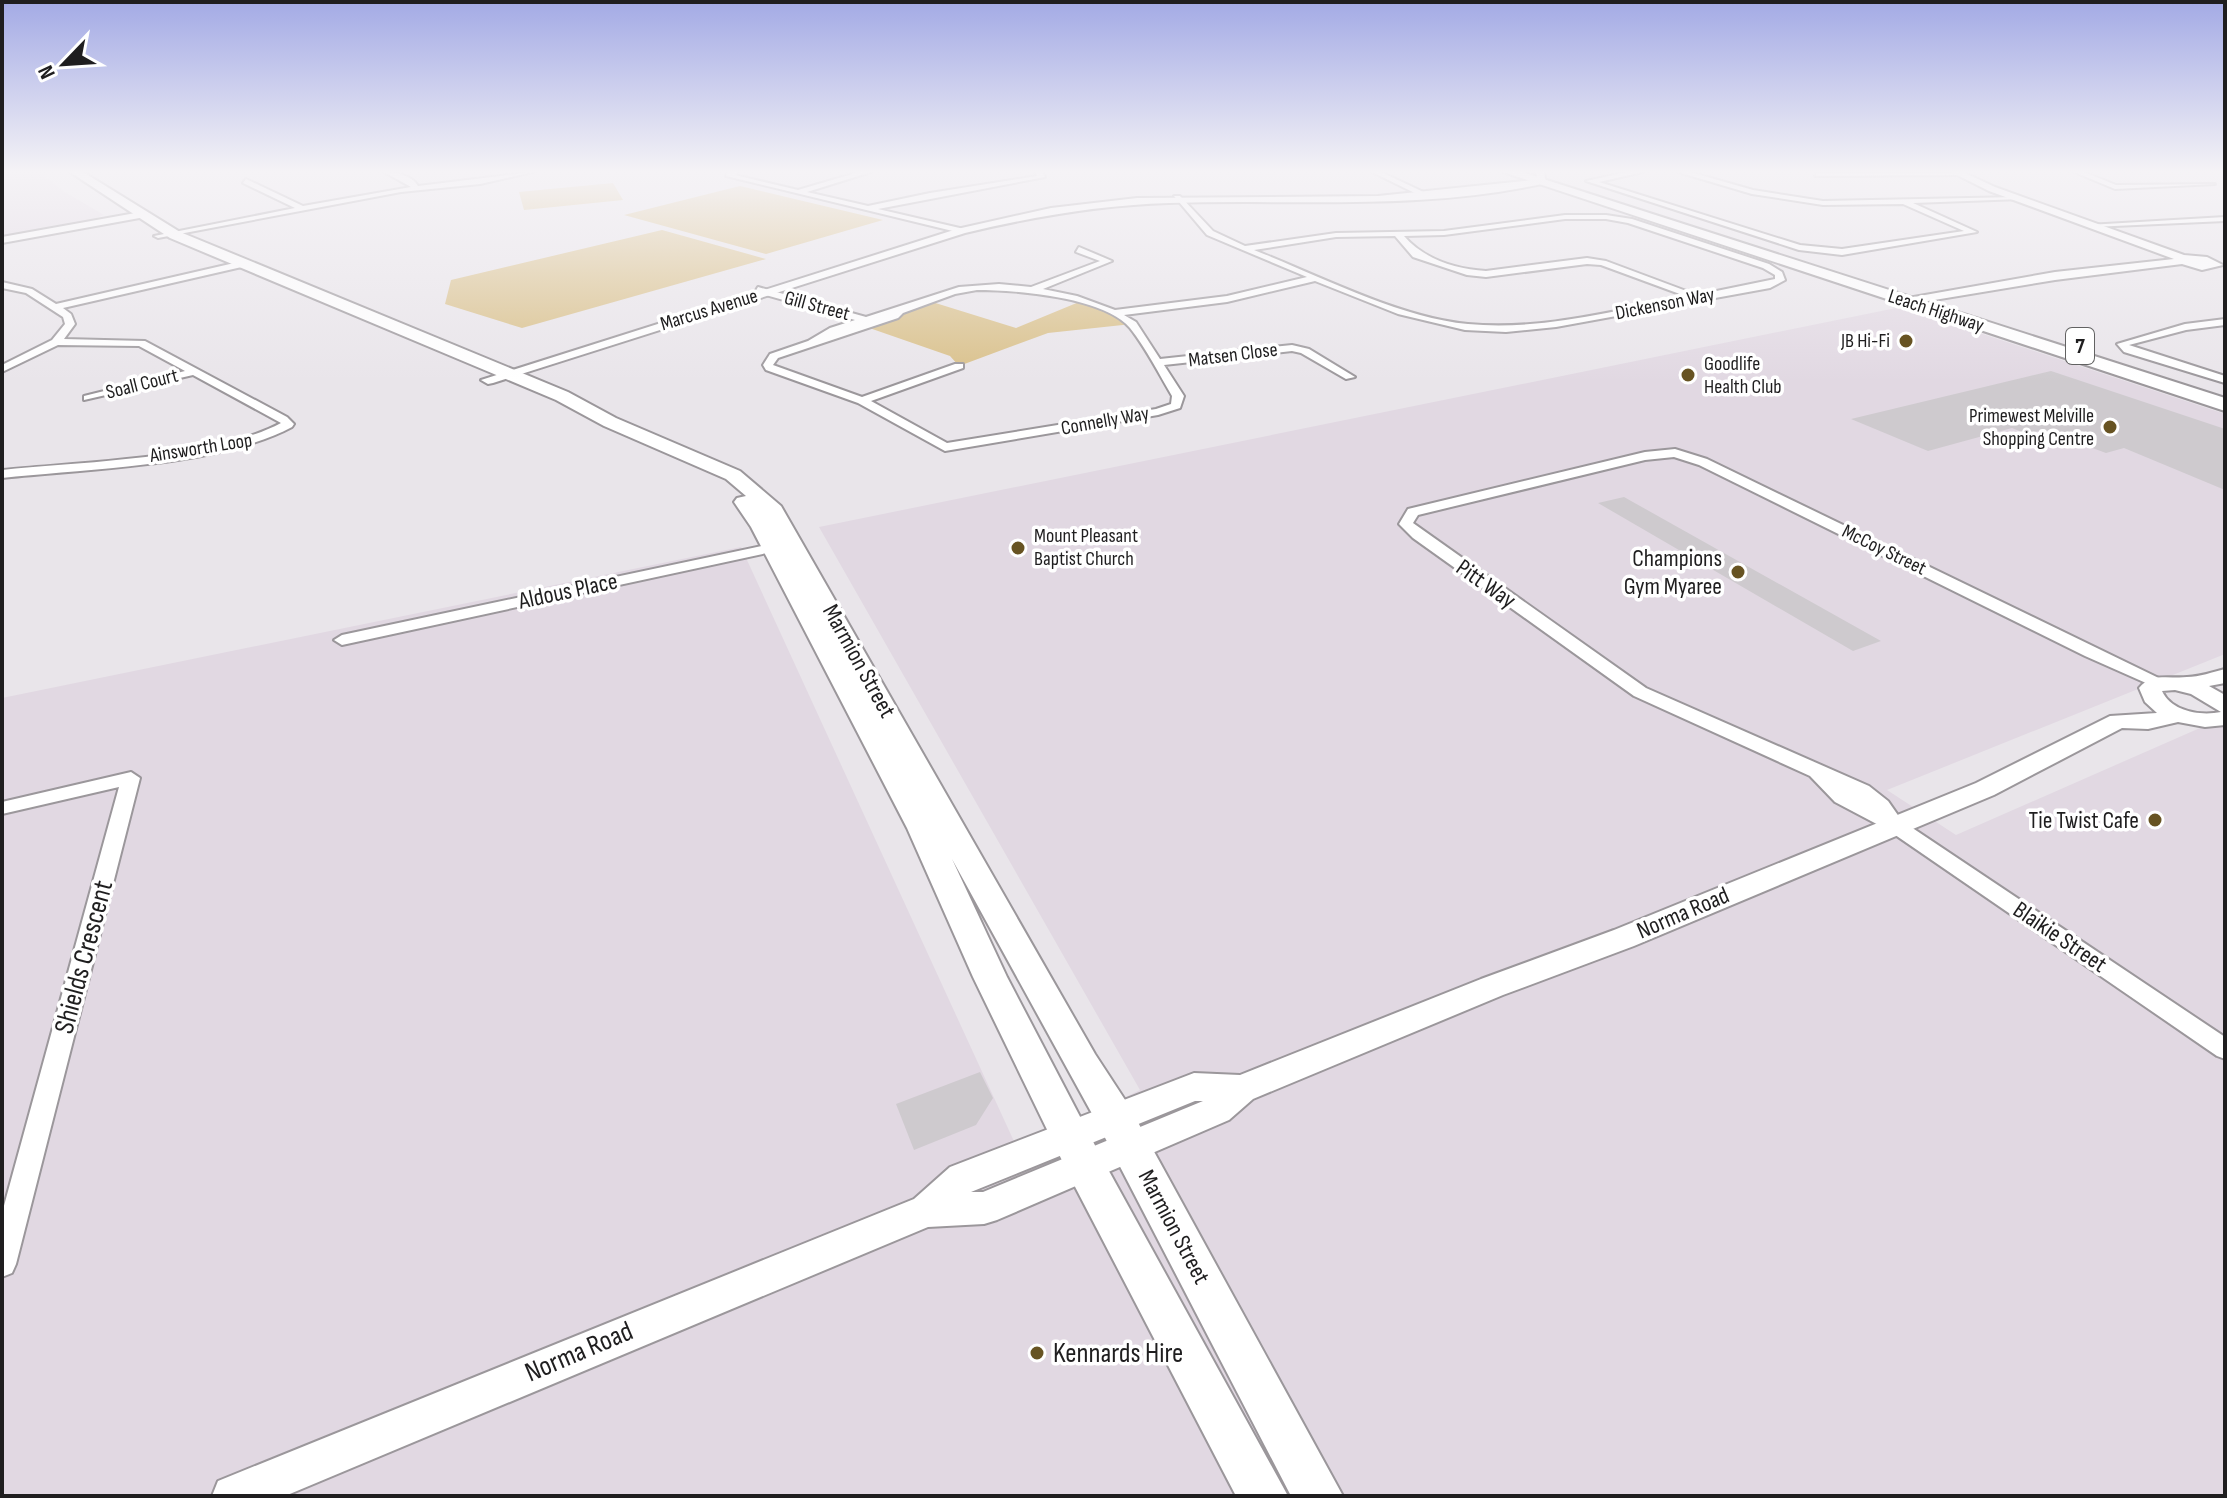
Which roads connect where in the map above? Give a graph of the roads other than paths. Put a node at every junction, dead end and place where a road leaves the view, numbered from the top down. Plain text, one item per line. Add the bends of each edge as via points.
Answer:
1 (182, 242) edge
2 (919, 242) edge
3 (1230, 242) edge
4 (1296, 242) edge
5 (1404, 242) edge
6 (1693, 242) edge
7 (1729, 242) edge
8 (1745, 242) edge
9 (1791, 242) edge
10 (1908, 242) edge
11 (2140, 242) edge
12 (1079, 250) dead end
13 (1248, 250) junction
14 (2187, 260) junction
15 (2219, 262) edge
16 (235, 265) junction
17 (1320, 280) junction
18 (2, 285) edge
19 (1032, 290) junction
20 (758, 292) junction
21 (1695, 297) junction
22 (1929, 300) junction
23 (1970, 304) junction
24 (54, 305) junction
25 (1119, 315) junction
26 (2225, 322) edge
27 (865, 323) junction
28 (56, 342) junction
29 (434, 344) junction
30 (1157, 363) junction
31 (959, 366) dead end
32 (2, 369) edge
33 (196, 371) junction
34 (500, 373) junction
35 (1350, 377) dead end
36 (2225, 380) edge
37 (2225, 392) edge
38 (88, 398) dead end
39 (862, 401) junction
40 (2225, 405) edge
41 (1675, 453) joint
42 (2, 474) edge
43 (784, 546) junction
44 (342, 640) dead end
45 (2225, 676) edge
46 (2162, 690) junction
47 (2222, 711) edge
48 (2180, 715) junction
49 (2118, 721) junction
50 (2, 808) edge
51 (1895, 825) junction
52 (2225, 1049) edge
53 (1123, 1132) junction
54 (1078, 1151) junction
55 (2, 1264) edge
56 (233, 1496) edge
57 (1263, 1496) edge
58 (1318, 1496) edge

1 - 16 main road, Marmion Street
2 - 20 street, Marcus Avenue
3 - 13 street, Dickenson Way
4 - 13 street, Dickenson Way
5 - 21 street via 1416,255 1470,273 1587,261
6 - 21 street, Dickenson Way via 1766,266 1780,280
7 - 22 highway, Leach Highway / 7
8 - 22 highway, Leach Highway / 7
9 - 10 street via 1842,252
11 - 14 street
12 - 19 street via 1108,261
13 - 17 street, Dickenson Way
14 - 15 street
14 - 22 street via 2077,273
14 - 23 street via 2065,278
16 - 24 street
16 - 29 main road, Marmion Street
16 - 34 main road, Marmion Street
17 - 21 street, Dickenson Way via 1464,331 1556,324
17 - 25 street
18 - 24 street via 29,291
19 - 25 street, Connelly Way
19 - 27 street, Connelly Way via 957,290
20 - 27 street, Gill Street
20 - 34 street, Marcus Avenue
20 - 34 street, Marcus Avenue
22 - 23 highway, Leach Highway / 7
22 - 40 highway, Leach Highway / 7
23 - 37 highway, Leach Highway / 7
24 - 28 street via 70,324
25 - 30 street, Connelly Way via 1132,324
26 - 36 street via 2122,344
27 - 39 street, Connelly Way via 774,356 768,365
28 - 32 street
28 - 33 street, Ainsworth Loop via 141,343
29 - 34 main road, Marmion Street
29 - 34 main road via 500,362
30 - 35 street, Matsen Close via 1292,348
30 - 39 street, Connelly Way via 1178,396 1176,406 961,447 945,447
31 - 39 street
33 - 38 street, Soall Court
33 - 42 street, Ainsworth Loop via 288,424 265,438 209,448
34 - 43 main road, Marmion Street via 733,475 774,510
41 - 46 street, McCoy Street via 1703,462
41 - 51 street, Pitt Way via 1413,512 1406,524 1640,692 1817,772 1827,788
43 - 44 street, Aldous Place
43 - 53 main road, Marmion Street
43 - 54 main road, Marmion Street
45 - 46 street, Norma Road
46 - 47 street
46 - 48 street
46 - 49 street, Norma Road via 2122,711
47 - 48 street
48 - 49 street, Norma Road
49 - 51 street, Norma Road via 1985,789
50 - 55 street, Shields Crescent via 131,778
51 - 52 street, Blaikie Street
51 - 53 street, Norma Road via 1241,1089 1194,1087
53 - 54 street, Norma Road
53 - 58 main road, Marmion Street
54 - 56 street, Norma Road via 984,1208 927,1211
54 - 57 main road, Marmion Street

